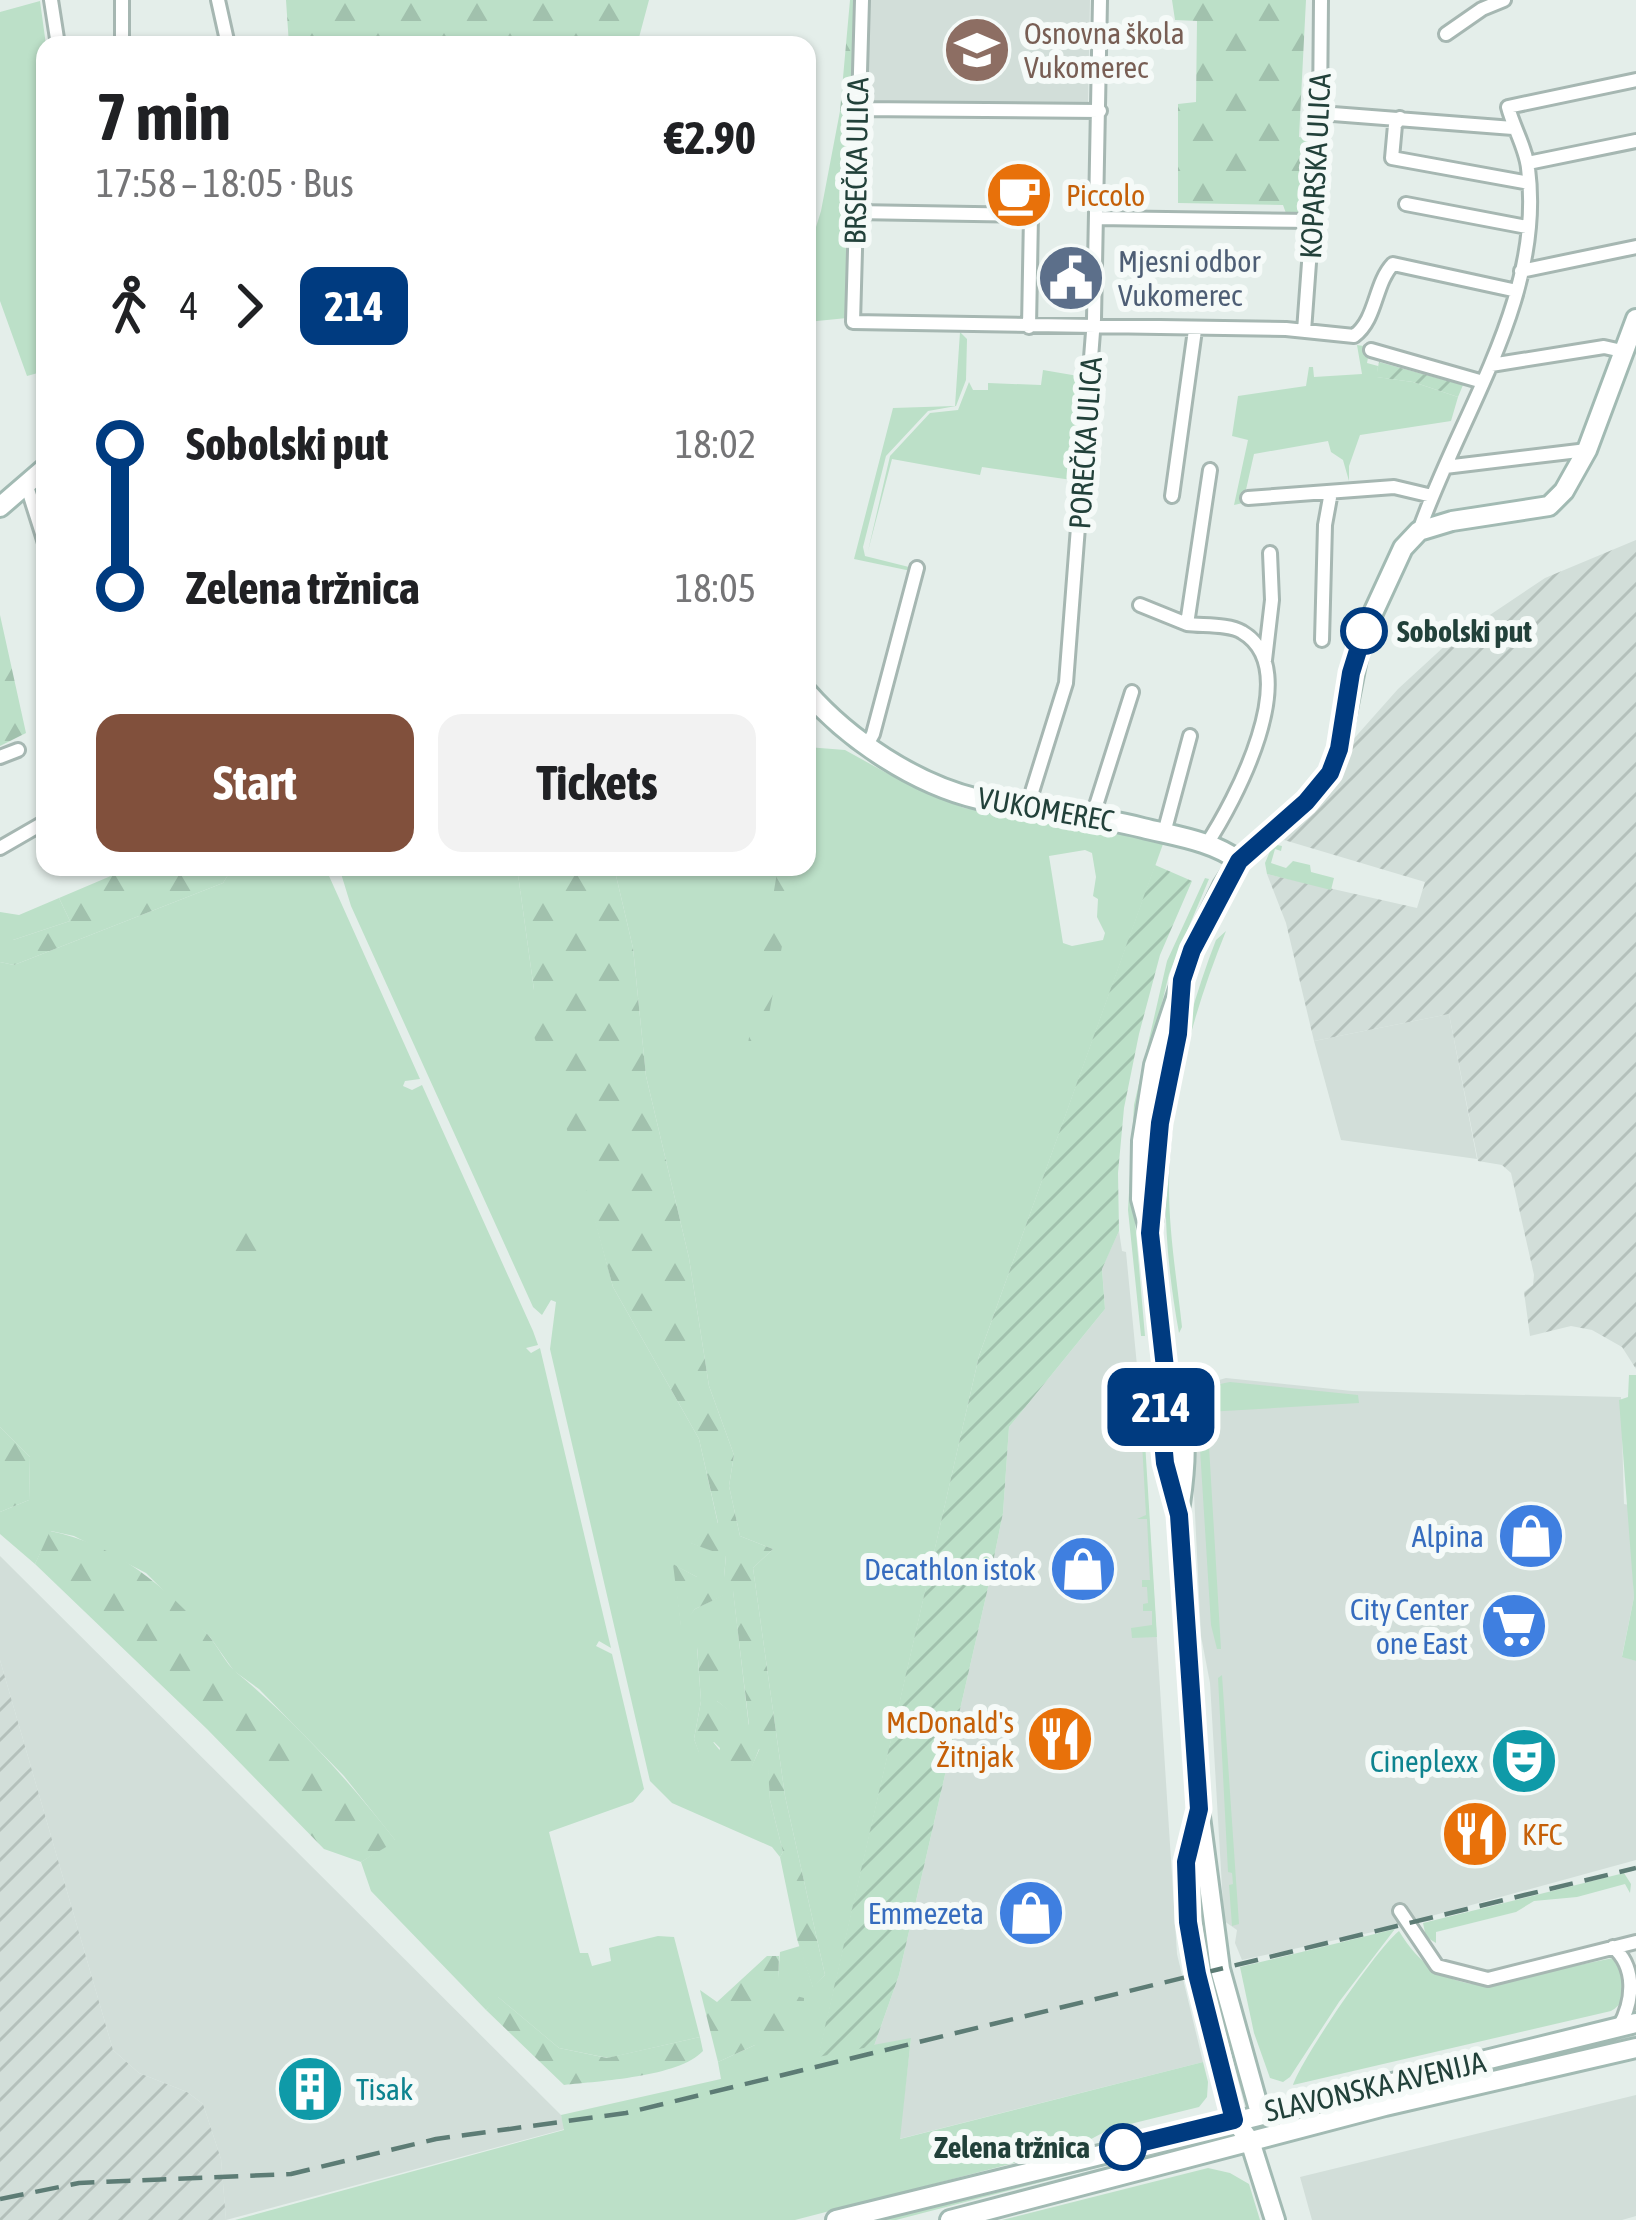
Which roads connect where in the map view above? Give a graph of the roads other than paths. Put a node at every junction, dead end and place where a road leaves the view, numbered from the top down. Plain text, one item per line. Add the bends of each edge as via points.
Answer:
1 (51, 0) edge
2 (122, 0) edge
3 (218, 0) edge
4 (862, 0) edge
5 (1100, 0) edge
6 (1321, 0) edge
7 (1504, 0) edge
8 (1446, 34) dead end
9 (57, 36) edge
10 (122, 36) edge
11 (227, 36) edge
12 (1636, 80) edge
13 (856, 109) junction
14 (1100, 111) junction
15 (1320, 113) junction
16 (1400, 118) junction
17 (1513, 128) junction
18 (1636, 141) edge
19 (1528, 163) junction
20 (1529, 183) junction
21 (1406, 204) dead end
22 (855, 212) junction
23 (1096, 218) junction
24 (1313, 221) junction
25 (1527, 227) junction
26 (1636, 247) edge
27 (1521, 272) junction
28 (1517, 291) junction
29 (1636, 319) edge
30 (1029, 326) junction
31 (1094, 328) junction
32 (1195, 330) junction
33 (1304, 331) junction
34 (1371, 350) dead end
35 (1622, 351) junction
36 (1491, 365) junction
37 (1483, 382) junction
38 (1586, 450) junction
39 (1445, 467) junction
40 (1210, 470) dead end
41 (36, 475) edge
42 (26, 483) junction
43 (1331, 492) junction
44 (1172, 496) dead end
45 (1432, 496) junction
46 (1248, 499) dead end
47 (36, 505) edge
48 (0, 507) edge
49 (1419, 531) junction
50 (1270, 553) dead end
51 (917, 568) dead end
52 (1139, 605) dead end
53 (1187, 624) junction
54 (1322, 640) dead end
55 (1265, 662) junction
56 (1132, 692) dead end
57 (816, 701) edge
58 (1190, 736) dead end
59 (867, 745) junction
60 (18, 750) dead end
61 (0, 757) edge
62 (1027, 808) junction
63 (1094, 815) junction
64 (36, 827) edge
65 (1164, 833) junction
66 (1206, 845) junction
67 (0, 848) edge
68 (1239, 861) junction
69 (1199, 1809) junction
70 (1400, 1911) dead end
71 (1636, 1942) edge
72 (1613, 1948) junction
73 (1627, 2025) edge
74 (1636, 2048) edge
75 (1260, 2113) junction
76 (1234, 2120) junction
77 (1250, 2141) junction
78 (836, 2220) edge
79 (950, 2220) edge
80 (1275, 2220) edge

1 - 9 street
2 - 10 street
3 - 11 street
4 - 13 street, BRSEČKA ULICA
5 - 14 street, POREČKA ULICA
6 - 15 street, KOPARSKA ULICA
7 - 8 street
12 - 17 street via 1508,106
13 - 14 street
13 - 22 street, BRSEČKA ULICA
14 - 23 street, POREČKA ULICA
15 - 16 street
15 - 24 street, KOPARSKA ULICA
16 - 17 street
16 - 20 street via 1392,158
17 - 19 street
18 - 19 street
19 - 20 street
20 - 25 street
21 - 25 street
22 - 30 street, BRSEČKA ULICA via 853,322
22 - 30 street via 1031,215
23 - 24 street
23 - 31 street, POREČKA ULICA
24 - 33 street, KOPARSKA ULICA
25 - 27 street
26 - 27 street
27 - 28 street
28 - 33 street via 1393,264 1354,336
28 - 36 street
29 - 35 street
30 - 31 street
31 - 32 street
31 - 62 street, POREČKA ULICA via 1066,683
32 - 33 street
32 - 44 street
34 - 37 street
35 - 36 street
35 - 38 street
36 - 37 street
37 - 39 street
38 - 39 street
38 - 49 street via 1549,506
39 - 45 street
40 - 53 street
41 - 42 street
42 - 47 street
42 - 48 street
43 - 45 street via 1394,487
43 - 46 street
43 - 54 street
45 - 49 street
49 - 68 street via 1403,548 1361,639 1330,773
50 - 55 street
51 - 59 street
52 - 53 street
53 - 55 street via 1240,630
55 - 66 street via 1265,711 1235,801
56 - 63 street
57 - 59 street, VUKOMEREC
58 - 65 street
59 - 62 street, VUKOMEREC via 952,789
60 - 61 street
62 - 63 street, VUKOMEREC
63 - 65 street, VUKOMEREC
64 - 67 street
65 - 66 street, VUKOMEREC
66 - 68 street, VUKOMEREC
68 - 69 street via 1182,980 1154,1065 1142,1142 1165,1368 1183,1407 1179,1515
69 - 75 street via 1220,1969
69 - 76 street via 1186,1862 1188,1922
70 - 72 street via 1438,1966 1488,1979
71 - 72 street
72 - 73 street via 1629,1962 1634,1988
73 - 75 street, SLAVONSKA AVENIJA
74 - 77 street, SLAVONSKA AVENIJA
75 - 76 street, SLAVONSKA AVENIJA
75 - 77 street
76 - 77 street
76 - 78 street, SLAVONSKA AVENIJA
77 - 79 street, SLAVONSKA AVENIJA
77 - 80 street

